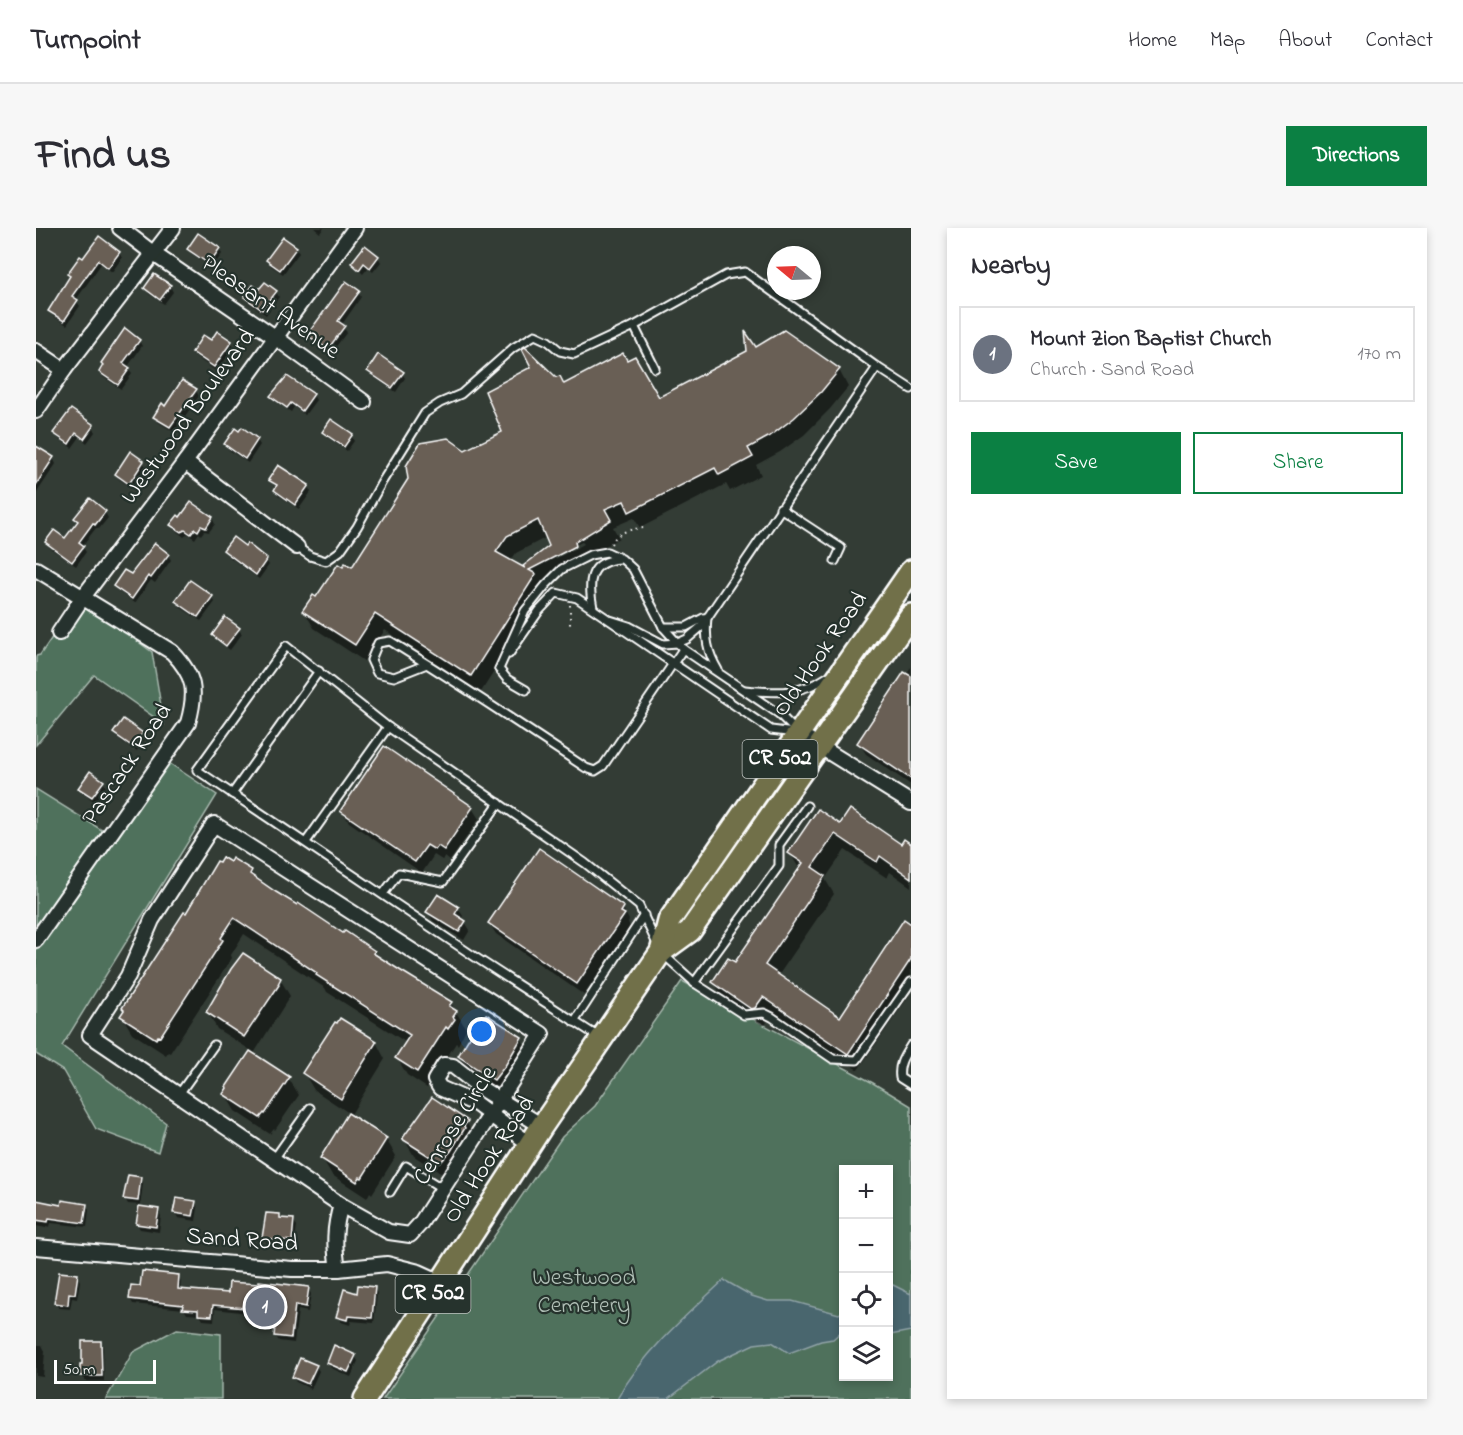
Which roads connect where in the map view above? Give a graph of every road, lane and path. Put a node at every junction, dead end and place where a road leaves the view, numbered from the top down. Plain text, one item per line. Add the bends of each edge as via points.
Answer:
1 (120, 228) edge
2 (173, 228) edge
3 (355, 228) edge
4 (154, 254) junction
5 (634, 326) junction
6 (275, 338) junction
7 (36, 351) edge
8 (877, 367) junction
9 (655, 368) dead end
10 (64, 370) junction
11 (911, 389) edge
12 (364, 402) dead end
13 (36, 411) edge
14 (185, 462) junction
15 (780, 508) junction
16 (647, 528) dead end
17 (297, 547) joint
18 (607, 552) junction
19 (622, 559) junction
20 (834, 561) dead end
21 (36, 569) edge
22 (911, 571) edge
23 (83, 597) junction
24 (593, 608) junction
25 (708, 615) junction
26 (911, 615) edge
27 (610, 620) junction
28 (663, 627) junction
29 (59, 633) dead end
30 (678, 643) junction
31 (683, 649) junction
32 (849, 663) junction
33 (427, 664) junction
34 (673, 664) junction
35 (500, 669) junction
36 (319, 671) junction
37 (720, 673) junction
38 (526, 690) dead end
39 (744, 690) junction
40 (388, 727) junction
41 (798, 733) junction
42 (819, 747) junction
43 (232, 794) junction
44 (499, 803) junction
45 (911, 803) edge
46 (807, 806) dead end
47 (306, 842) junction
48 (383, 894) junction
49 (644, 915) junction
50 (36, 940) edge
51 (661, 952) junction
52 (694, 982) junction
53 (911, 982) edge
54 (574, 1022) junction
55 (601, 1040) junction
56 (214, 1045) dead end
57 (911, 1045) edge
58 (911, 1085) edge
59 (179, 1094) junction
60 (499, 1100) junction
61 (310, 1108) dead end
62 (490, 1115) junction
63 (542, 1126) junction
64 (531, 1145) junction
65 (274, 1159) junction
66 (442, 1189) junction
67 (390, 1192) dead end
68 (341, 1205) junction
69 (36, 1246) edge
70 (338, 1269) junction
71 (441, 1282) junction
72 (365, 1399) edge

1 - 4 street, Pleasant Avenue
2 - 4 street
3 - 6 street, Westwood Boulevard
4 - 6 street, Pleasant Avenue
4 - 10 street
5 - 8 lane via 726,275 745,272
5 - 9 lane
5 - 17 lane via 574,354 560,351 535,335 513,348 461,394 425,413 340,551 326,561
6 - 12 street, Pleasant Avenue
6 - 14 street, Westwood Boulevard
7 - 10 street
8 - 11 lane
8 - 15 lane
10 - 13 street
14 - 17 street
14 - 23 street, Westwood Boulevard
15 - 20 lane via 842,548
15 - 25 lane
16 - 18 path via 632,528 622,534 613,540
18 - 19 lane
18 - 35 lane via 590,555 561,569 546,585 525,611
19 - 24 lane via 608,560 590,578
19 - 28 lane via 633,569
21 - 23 street, Pascack Road
22 - 32 main road, Old Hook Road / CR 502
23 - 29 street, Westwood Boulevard
23 - 50 street, Pascack Road via 172,652 186,666 194,704 188,723
24 - 27 lane
24 - 35 lane via 577,598 556,593 538,611
25 - 28 lane via 686,627
25 - 30 lane via 701,627
25 - 37 lane via 706,642
26 - 42 main road, Old Hook Road / CR 502
27 - 30 lane via 663,644
27 - 34 lane
28 - 30 lane
30 - 31 lane
31 - 34 lane
31 - 37 lane
32 - 39 lane via 821,682 790,693
32 - 41 main road, Old Hook Road / CR 502
33 - 33 lane via 390,641 378,643 371,660 377,674 394,677
33 - 34 lane via 595,771
34 - 41 lane via 771,730
35 - 38 lane via 507,679
36 - 40 lane
36 - 43 lane
36 - 43 lane via 286,646 197,770
37 - 39 lane
39 - 41 lane via 779,714
40 - 44 lane
40 - 47 lane
41 - 42 street
41 - 51 main road, Old Hook Road / CR 502 via 669,921
42 - 45 street
42 - 51 main road, Old Hook Road / CR 502 via 690,932
43 - 47 lane
44 - 48 lane via 443,882 399,873
44 - 49 lane via 585,862 639,906
46 - 52 lane via 778,845 779,866
47 - 48 lane
48 - 54 lane
49 - 51 lane
49 - 54 lane
51 - 52 lane
51 - 55 main road, Old Hook Road / CR 502
52 - 53 lane via 744,1015 764,1013 833,1059 849,1061 856,1060
54 - 55 lane
55 - 63 main road, Old Hook Road / CR 502
56 - 59 lane
57 - 58 lane via 899,1069 900,1078
59 - 60 street, Cenrose Circle via 90,1035 128,976 152,920 214,824 542,1034
59 - 65 street, Cenrose Circle
60 - 62 street, Cenrose Circle
60 - 62 street via 453,1066 444,1065 435,1080 440,1088 476,1104
60 - 63 street
61 - 65 lane
62 - 64 street
62 - 66 street, Cenrose Circle
63 - 64 main road, Old Hook Road / CR 502
64 - 71 main road, Old Hook Road / CR 502
65 - 68 street, Cenrose Circle
66 - 67 lane via 406,1166
66 - 68 street, Cenrose Circle via 410,1235 389,1232
68 - 70 street via 335,1222
69 - 70 street, Sand Road via 292,1269
70 - 71 street, Sand Road via 387,1264
71 - 72 main road, Old Hook Road / CR 502

